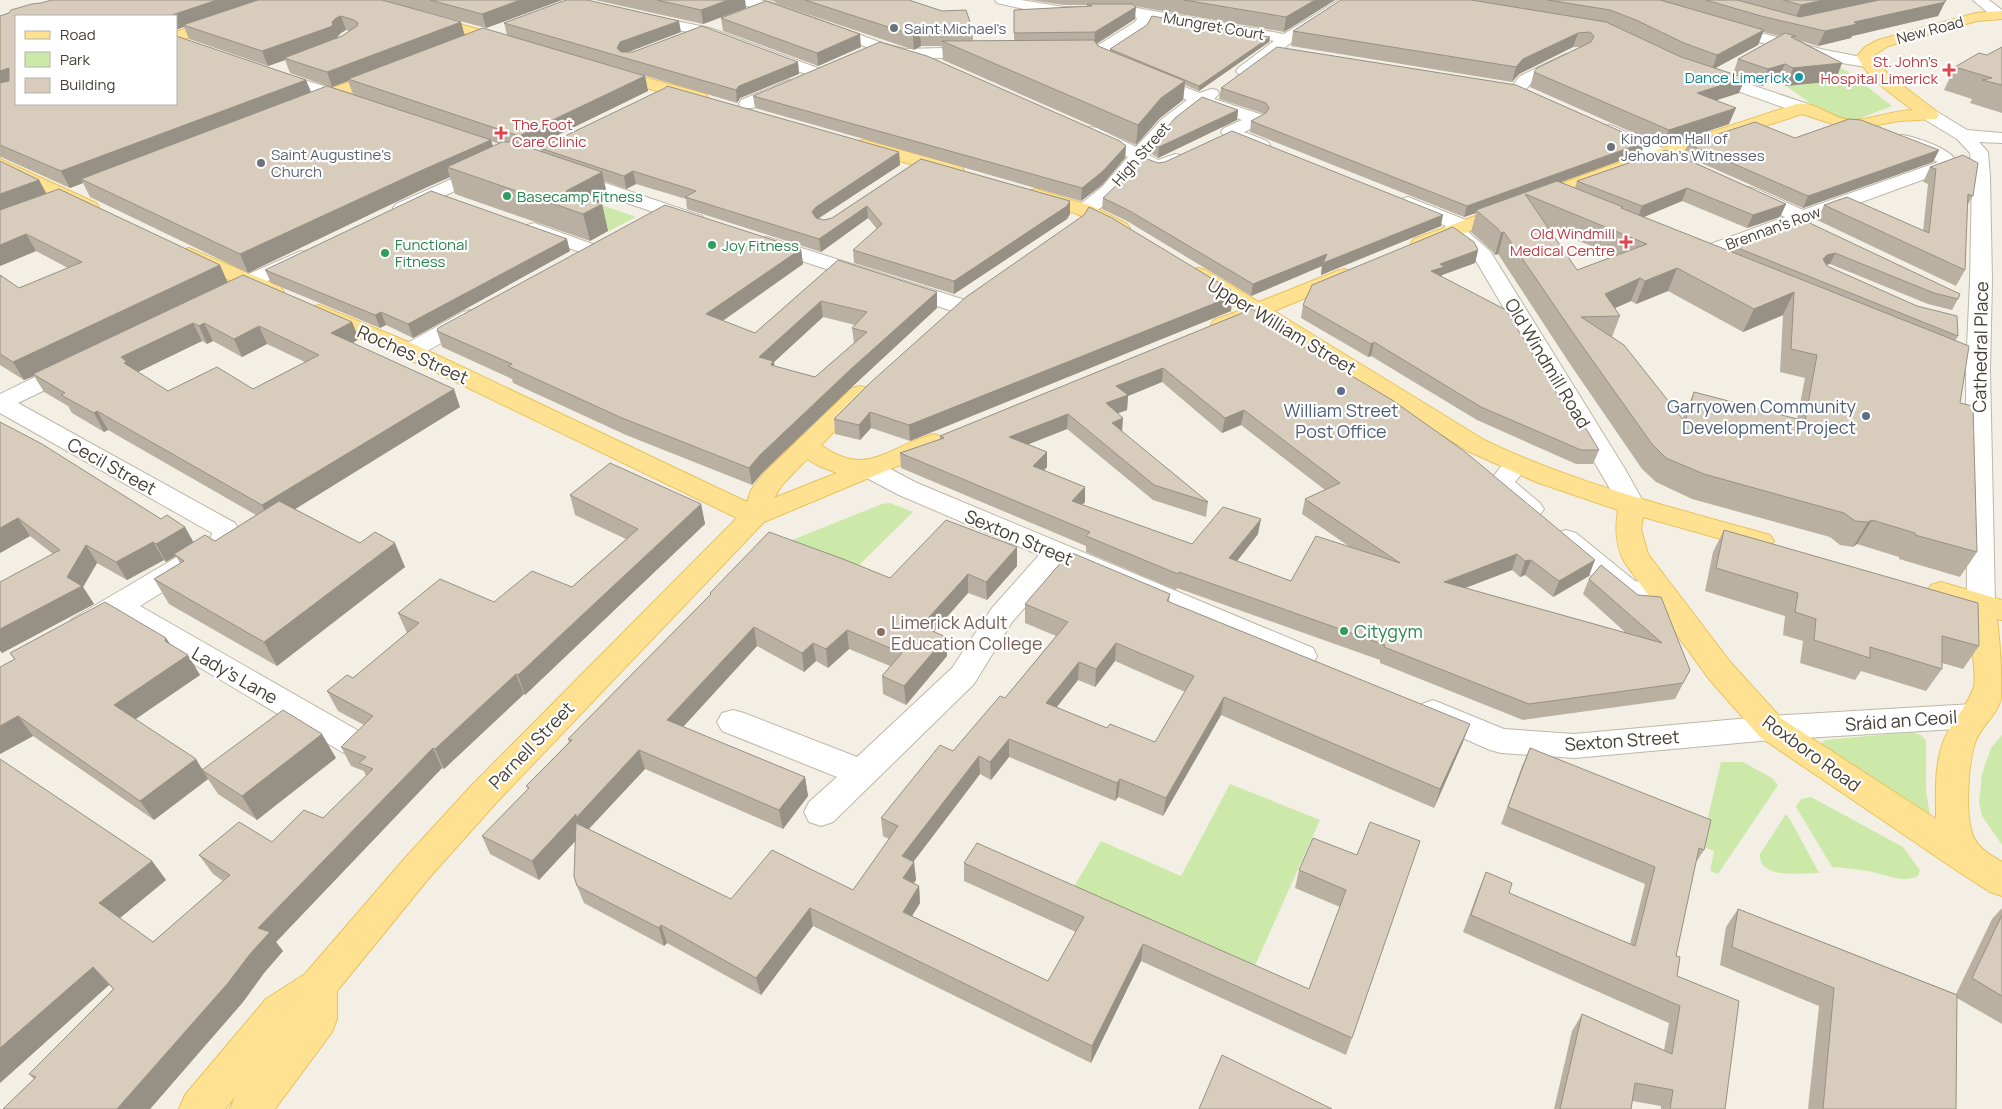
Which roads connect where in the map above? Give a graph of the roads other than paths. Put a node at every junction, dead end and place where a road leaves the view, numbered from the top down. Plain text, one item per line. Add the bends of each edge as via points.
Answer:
1 (285, 0) edge
2 (358, 0) edge
3 (740, 0) edge
4 (784, 0) edge
5 (1002, 0) edge
6 (1349, 0) edge
7 (1980, 0) edge
8 (768, 6) junction
9 (1136, 8) edge
10 (2000, 15) edge
11 (630, 16) edge
12 (740, 17) edge
13 (1706, 22) edge
14 (724, 23) edge
15 (509, 27) edge
16 (705, 31) junction
17 (486, 35) junction
18 (178, 36) edge
19 (680, 40) edge
20 (178, 43) edge
21 (1776, 43) junction
22 (464, 44) edge
23 (1290, 46) junction
24 (522, 47) edge
25 (196, 49) edge
26 (875, 49) edge
27 (992, 52) edge
28 (1079, 52) edge
29 (1098, 52) junction
30 (1580, 52) edge
31 (1758, 52) edge
32 (907, 53) junction
33 (859, 56) edge
34 (1866, 62) junction
35 (1112, 63) edge
36 (286, 66) edge
37 (834, 66) edge
38 (942, 66) edge
39 (1732, 67) edge
40 (594, 68) edge
41 (1691, 69) edge
42 (394, 70) edge
43 (817, 73) junction
44 (1137, 74) edge
45 (1715, 77) junction
46 (331, 94) junction
47 (660, 94) edge
48 (1535, 96) edge
49 (1198, 99) junction
50 (644, 102) edge
51 (747, 104) dead end
52 (370, 107) edge
53 (295, 108) edge
54 (1802, 108) junction
55 (1930, 115) junction
56 (764, 116) edge
57 (1593, 123) edge
58 (1857, 123) junction
59 (1074, 125) edge
60 (1230, 132) junction
61 (1963, 135) junction
62 (2002, 138) edge
63 (847, 140) edge
64 (1212, 142) edge
65 (1190, 152) edge
66 (1279, 153) edge
67 (1663, 154) junction
68 (1138, 157) junction
69 (921, 162) junction
70 (501, 163) edge
71 (0, 164) edge
72 (557, 173) edge
73 (903, 173) edge
74 (1706, 174) edge
75 (967, 175) edge
76 (1732, 185) edge
77 (88, 189) edge
78 (1022, 191) edge
79 (1550, 193) junction
80 (433, 194) junction
81 (68, 196) junction
82 (1392, 197) edge
83 (460, 203) edge
84 (45, 206) edge
85 (1578, 206) edge
86 (664, 210) junction
87 (106, 215) edge
88 (386, 216) edge
89 (1080, 217) junction
90 (1799, 218) junction
91 (514, 223) edge
92 (639, 224) edge
93 (717, 227) edge
94 (1458, 228) junction
95 (1822, 232) edge
96 (804, 237) edge
97 (1135, 237) edge
98 (752, 238) edge
99 (174, 247) edge
100 (784, 249) junction
101 (1407, 249) edge
102 (314, 251) edge
103 (566, 264) edge
104 (1184, 266) edge
105 (1724, 266) edge
106 (1363, 267) edge
107 (248, 282) junction
108 (1992, 283) edge
109 (964, 299) joint
110 (206, 302) edge
111 (490, 306) edge
112 (1258, 310) junction
113 (938, 322) edge
114 (1204, 332) edge
115 (410, 351) junction
116 (93, 357) edge
117 (877, 378) edge
118 (0, 403) edge
119 (957, 432) edge
120 (806, 446) junction
121 (1515, 466) junction
122 (870, 469) junction
123 (1632, 505) junction
124 (755, 516) junction
125 (1783, 548) edge
126 (1057, 553) junction
127 (1915, 585) edge
128 (1665, 598) junction
129 (118, 606) junction
130 (1991, 607) edge
131 (57, 639) edge
132 (1330, 668) edge
133 (1412, 703) edge
134 (1973, 716) junction
135 (733, 722) dead end
136 (1771, 728) junction
137 (354, 743) edge
138 (862, 773) junction
139 (821, 812) dead end
140 (1971, 863) junction
141 (2002, 881) edge
142 (318, 986) junction
143 (200, 1109) edge
144 (250, 1109) edge

1 - 18 main road
2 - 17 main road
3 - 8 street
4 - 8 street
5 - 9 street, Mungret Court via 1049,10
6 - 23 street
7 - 10 street
8 - 12 street
8 - 32 street via 819,22 880,47
9 - 23 street, Mungret Court
9 - 29 street via 1144,19 1141,25
10 - 34 main road, New Road via 1976,18 1883,43 1870,50 1865,56
11 - 16 street
13 - 21 street
14 - 16 street
15 - 17 main road
16 - 19 street
16 - 43 street
17 - 22 main road
17 - 24 main road
20 - 25 street
21 - 31 street
21 - 34 street
23 - 49 street, High Street via 1273,50 1225,85
26 - 33 street
27 - 32 street
28 - 29 street
29 - 35 street via 1104,60
30 - 48 street via 1509,88
32 - 38 street
34 - 55 main road
36 - 46 street via 264,72
37 - 43 street
39 - 45 street
40 - 56 main road
41 - 45 street
42 - 46 main road
43 - 51 street
44 - 49 street
45 - 54 street
46 - 52 street
46 - 53 main road
47 - 50 street
49 - 60 street via 1257,119
49 - 68 street, High Street via 1167,123
54 - 58 main road via 1842,123
54 - 67 main road
55 - 58 main road
55 - 61 street, Cathedral Place
57 - 67 street
58 - 90 street, Brennan's Row via 1941,155 1949,164
59 - 68 street via 1126,148
60 - 64 street
60 - 66 street
61 - 62 street
61 - 108 street, Cathedral Place via 1979,152
63 - 69 main road
65 - 68 street via 1158,167
67 - 74 street
67 - 79 main road
68 - 89 street, High Street via 1110,190
69 - 73 street
69 - 75 main road
70 - 80 street
71 - 81 main road
72 - 86 street
76 - 90 street
77 - 81 main road
78 - 89 main road
79 - 85 street
79 - 94 main road
80 - 83 street
80 - 88 street
81 - 84 main road
81 - 87 main road
82 - 94 street, Old Windmill Road
86 - 92 street
86 - 93 street
89 - 97 main road
90 - 95 street
90 - 105 street, Brennan's Row via 1689,252
91 - 103 street via 600,245
94 - 101 main road
94 - 123 street, Old Windmill Road via 1480,251
96 - 100 street
98 - 100 street
99 - 107 main road, Roches Street
100 - 109 street
102 - 107 street
104 - 112 main road, Upper William Street
106 - 112 main road
107 - 110 street
107 - 115 main road, Roches Street
108 - 130 street, Cathedral Place via 1971,314 1970,365
109 - 113 main road
111 - 115 street
112 - 114 main road
112 - 121 main road, Upper William Street via 1477,446
115 - 124 main road, Roches Street
116 - 118 street
117 - 120 main road
118 - 129 street, Cecil Street via 225,529 225,540
119 - 122 main road
120 - 122 main road via 840,467
120 - 124 main road via 764,490
121 - 123 main road, Upper William Street via 1558,483
121 - 128 street via 1503,480 1507,489 1625,588
122 - 124 main road
122 - 126 street, Sexton Street via 908,489
123 - 125 main road, Upper William Street
123 - 128 main road, Roxboro Road via 1628,529 1635,556
124 - 142 main road, Parnell Street via 484,794
126 - 132 street, Sexton Street
126 - 138 street via 1002,615 963,676
127 - 130 main road
128 - 136 main road, Roxboro Road via 1720,671
129 - 131 street
129 - 137 street, Lady’s Lane
130 - 134 main road, Sráid an Ceoil via 1990,684 1986,702
133 - 136 street, Sexton Street via 1500,740 1564,746
134 - 136 street, Sráid an Ceoil
134 - 140 main road via 1960,740 1952,769 1953,822 1957,841
135 - 138 street
136 - 140 main road, Roxboro Road
138 - 139 street
140 - 141 main road, Roxboro Road
142 - 143 main road, Parnell Street via 280,1012
142 - 144 main road via 318,1019

